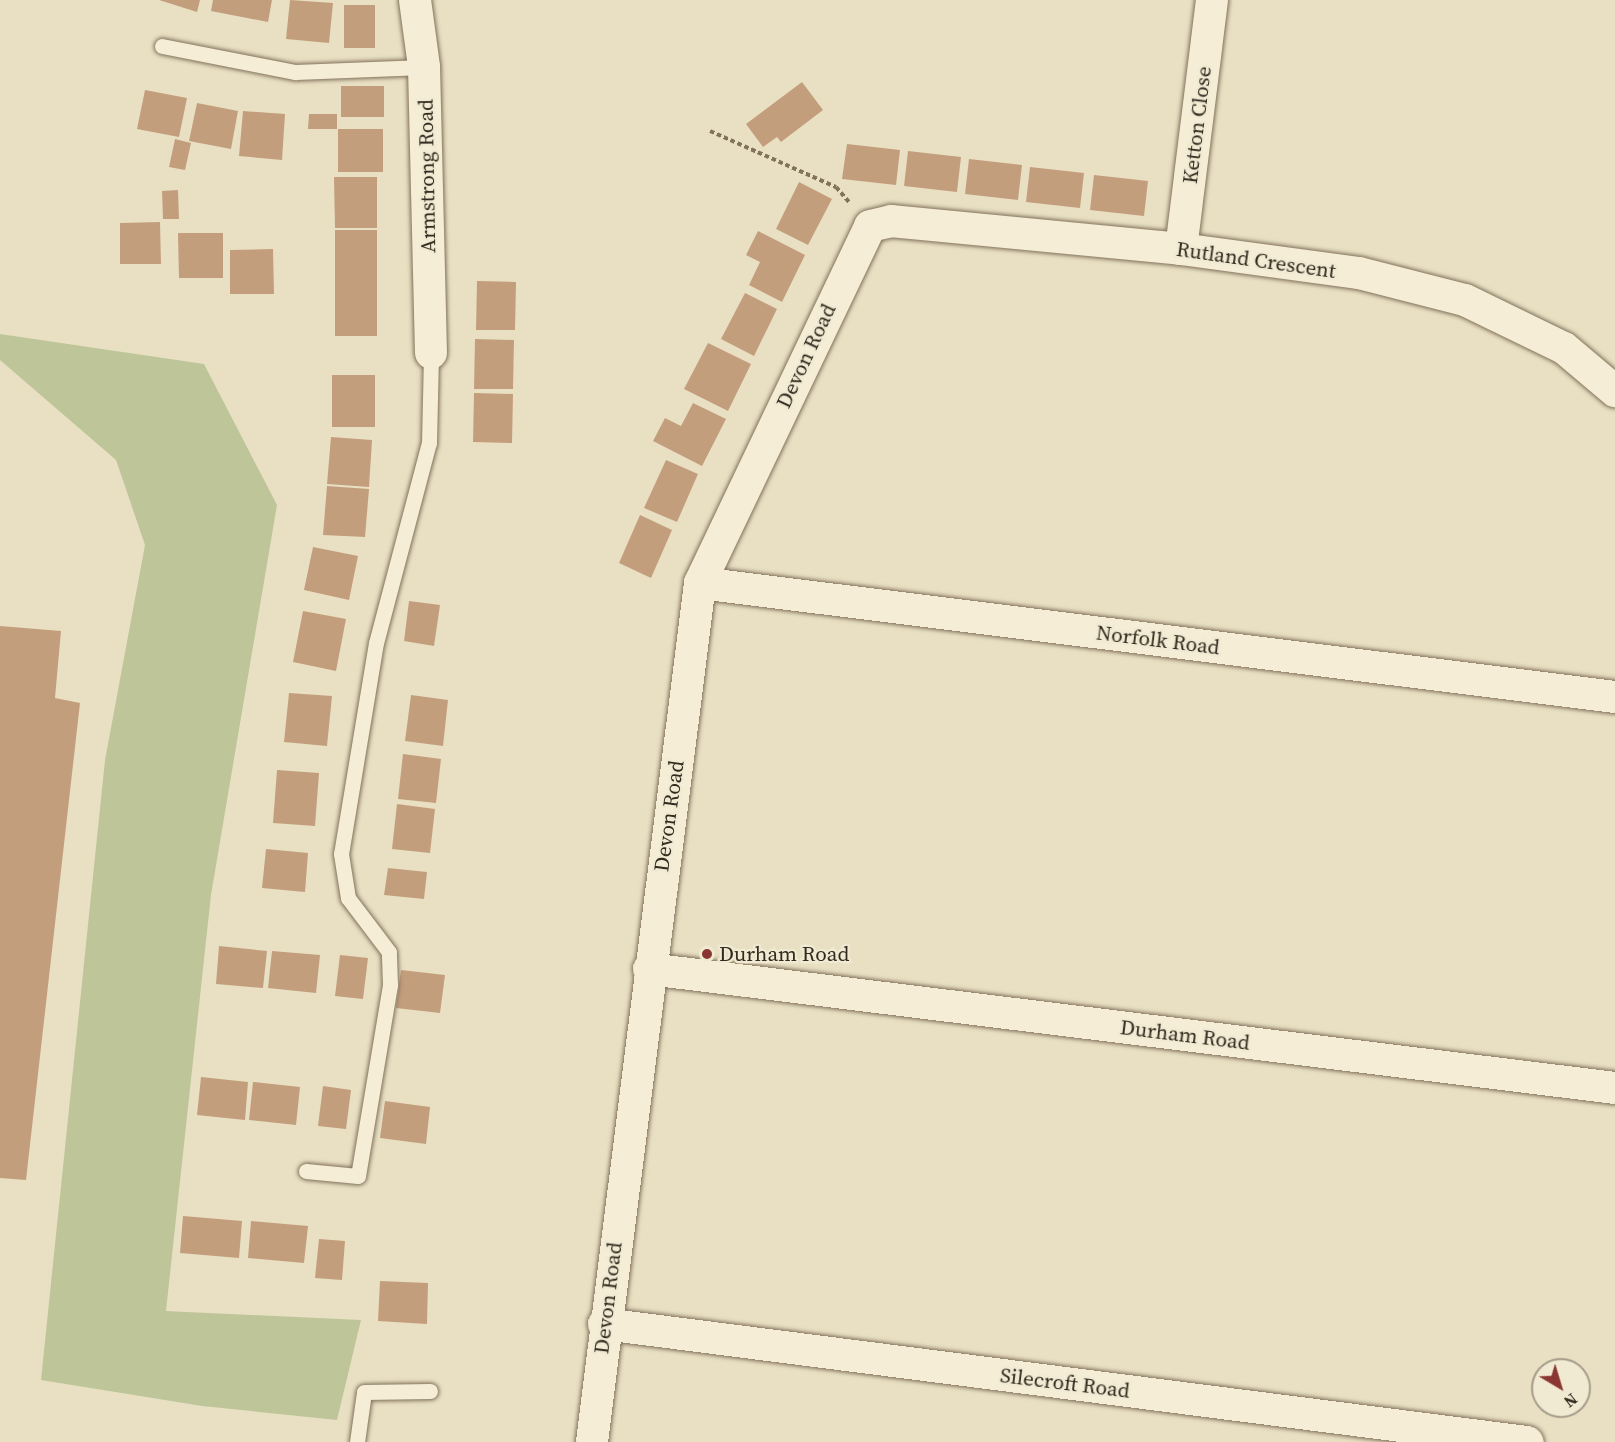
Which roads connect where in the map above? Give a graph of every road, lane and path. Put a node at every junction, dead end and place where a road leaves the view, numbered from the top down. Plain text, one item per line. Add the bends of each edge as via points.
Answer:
1 (415, 0) edge
2 (1212, 0) edge
3 (162, 46) dead end
4 (424, 67) junction
5 (710, 131) dead end
6 (870, 226) junction
7 (1181, 249) junction
8 (431, 353) joint
9 (1615, 391) edge
10 (700, 583) junction
11 (1615, 697) edge
12 (649, 969) junction
13 (1615, 1088) edge
14 (306, 1171) dead end
15 (604, 1324) junction
16 (430, 1391) dead end
17 (357, 1442) edge
18 (592, 1442) edge
19 (1527, 1442) edge

1 - 4 street, Armstrong Road
2 - 7 street, Ketton Close
3 - 4 lane via 295,72
4 - 8 street, Armstrong Road
5 - 6 path via 836,187
6 - 7 street, Rutland Crescent via 891,221
6 - 10 street, Devon Road
7 - 9 street, Rutland Crescent via 1359,273 1466,300 1564,348
8 - 14 lane via 429,443 376,644 341,854 348,898 388,952 390,985 358,1176
10 - 11 street, Norfolk Road
10 - 12 street, Devon Road
12 - 13 street, Durham Road
12 - 15 street, Devon Road
15 - 18 street, Devon Road
15 - 19 street, Silecroft Road
16 - 17 lane via 364,1392

